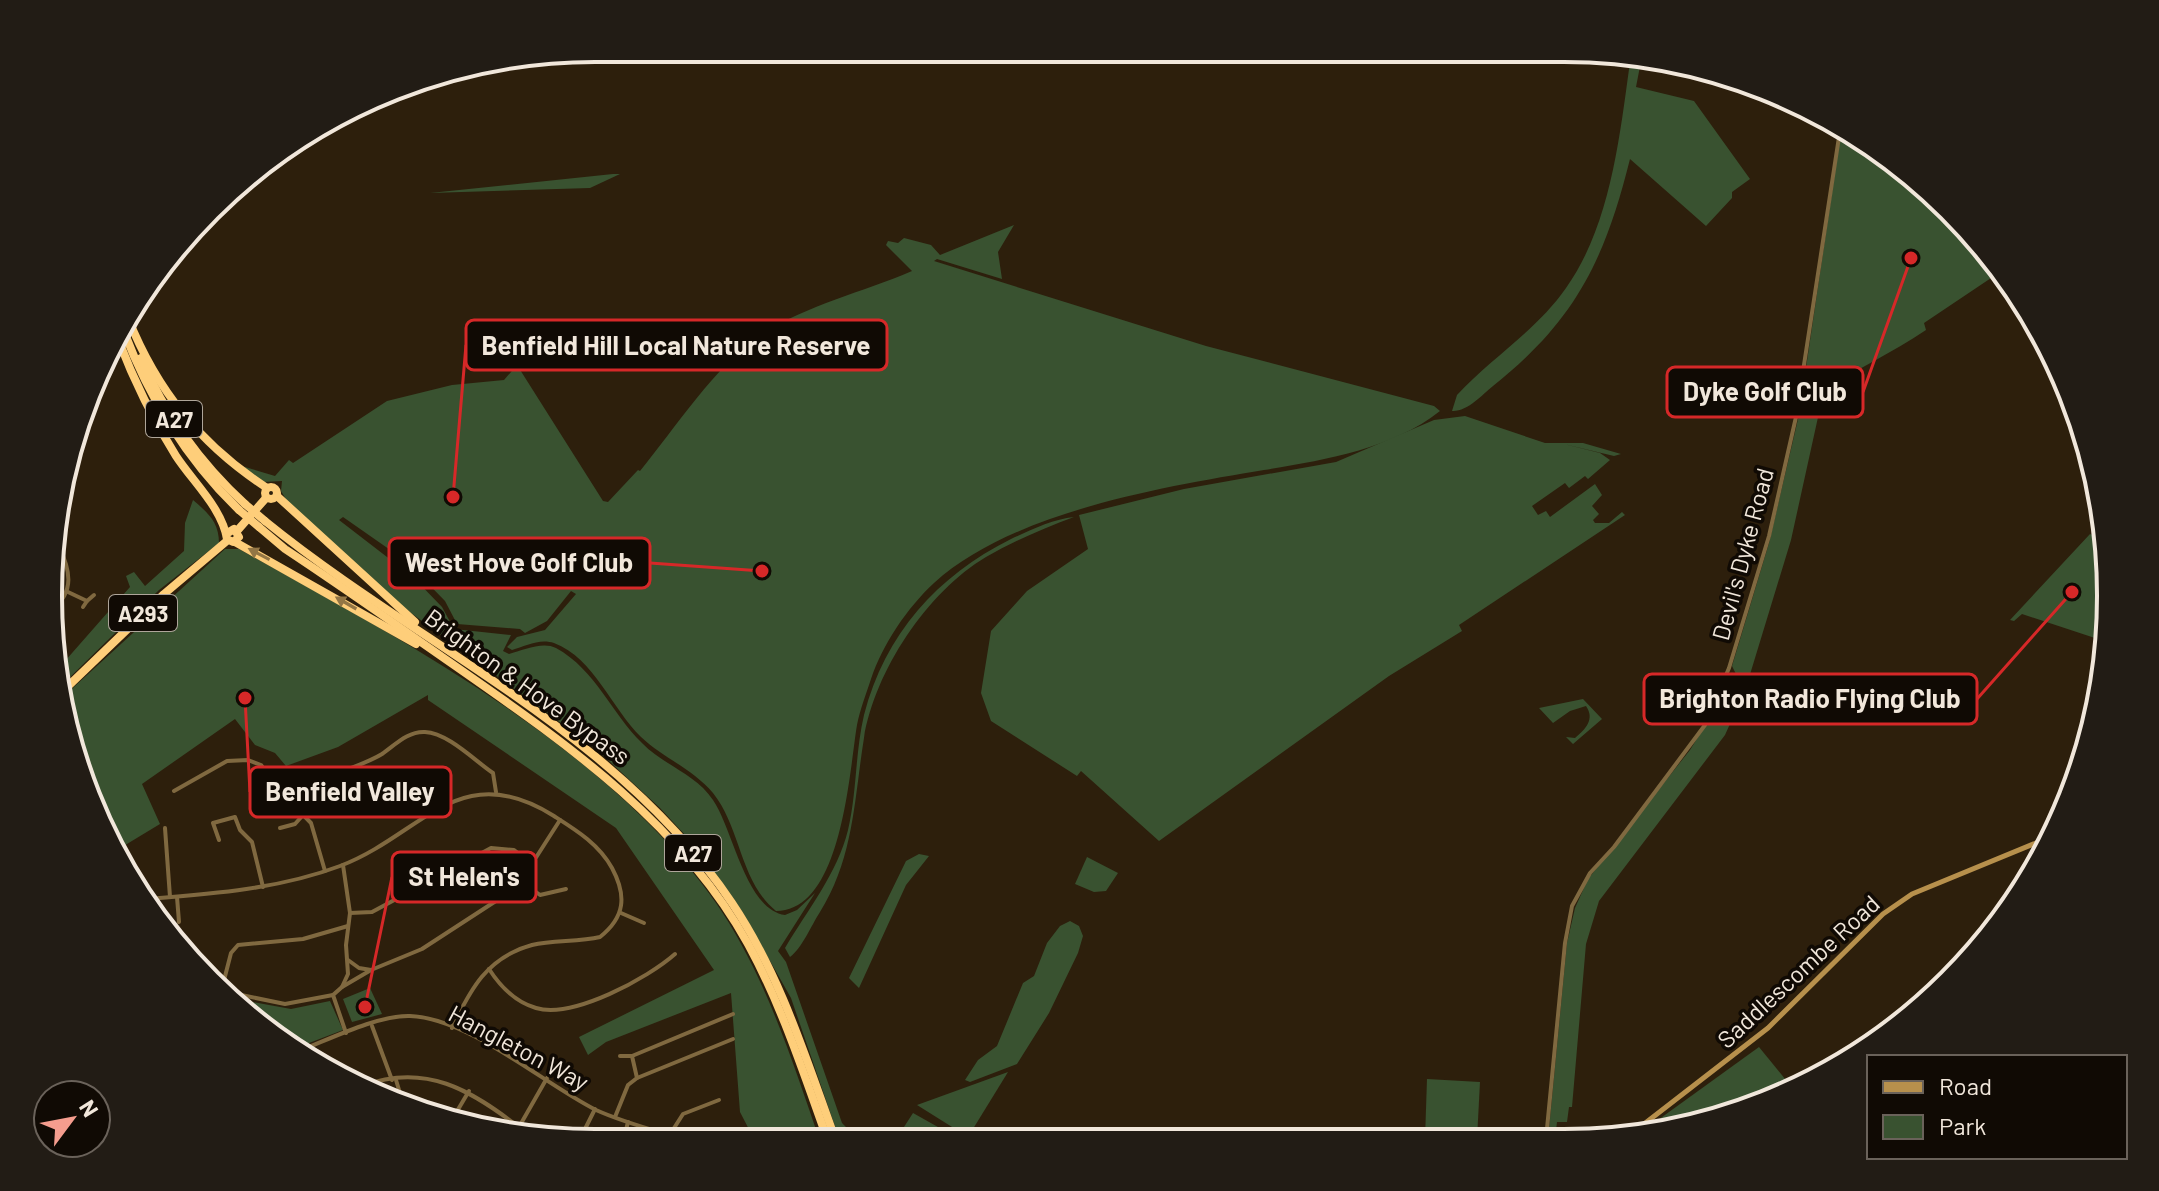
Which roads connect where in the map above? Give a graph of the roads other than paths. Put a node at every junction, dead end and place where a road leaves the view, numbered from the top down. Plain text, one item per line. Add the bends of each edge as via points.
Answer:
1 (1839, 139) edge
2 (133, 329) edge
3 (132, 330) edge
4 (127, 340) edge
5 (122, 350) edge
6 (267, 493) junction
7 (242, 507) junction
8 (262, 524) junction
9 (230, 539) junction
10 (63, 558) edge
11 (68, 592) junction
12 (94, 595) dead end
13 (62, 598) edge
14 (87, 601) junction
15 (83, 607) dead end
16 (443, 648) junction
17 (462, 671) junction
18 (70, 684) edge
19 (352, 768) junction
20 (430, 780) dead end
21 (174, 791) dead end
22 (496, 792) junction
23 (364, 795) dead end
24 (287, 799) junction
25 (443, 803) junction
26 (303, 815) junction
27 (560, 820) junction
28 (165, 828) dead end
29 (280, 828) dead end
30 (219, 840) dead end
31 (2036, 843) edge
32 (532, 864) junction
33 (343, 865) junction
34 (325, 871) junction
35 (521, 881) junction
36 (263, 887) junction
37 (566, 889) dead end
38 (170, 897) junction
39 (177, 897) junction
40 (156, 898) edge
41 (350, 913) junction
42 (621, 913) junction
43 (179, 922) dead end
44 (644, 923) dead end
45 (348, 926) junction
46 (675, 954) dead end
47 (348, 960) junction
48 (489, 969) junction
49 (371, 970) junction
50 (226, 981) edge
51 (342, 987) junction
52 (240, 994) edge
53 (333, 995) junction
54 (733, 1014) dead end
55 (372, 1025) junction
56 (452, 1028) junction
57 (346, 1033) junction
58 (733, 1039) dead end
59 (311, 1046) edge
60 (620, 1056) dead end
61 (632, 1056) junction
62 (547, 1078) junction
63 (637, 1078) junction
64 (394, 1080) junction
65 (379, 1083) edge
66 (398, 1091) edge
67 (469, 1091) junction
68 (719, 1100) dead end
69 (595, 1109) junction
70 (457, 1111) edge
71 (615, 1117) junction
72 (512, 1122) edge
73 (628, 1122) junction
74 (1647, 1122) edge
75 (522, 1123) edge
76 (585, 1129) edge
77 (626, 1129) edge
78 (645, 1129) edge
79 (675, 1129) edge
80 (823, 1129) edge
81 (832, 1129) edge
82 (1547, 1129) edge

1 - 82 street, Devil's Dyke Road via 1796,417 1753,591 1705,725 1590,873 1572,906
2 - 6 highway, A27 via 184,417
3 - 7 highway, Brighton & Hove Bypass / A27 via 165,405
4 - 7 highway, Brighton & Hove Bypass / A27 via 141,376 177,438
5 - 9 highway, A27 via 138,392
6 - 9 highway via 237,531 231,530
6 - 16 highway, A27 via 274,488
7 - 8 highway, Brighton & Hove Bypass / A27, bridge
8 - 16 highway, Brighton & Hove Bypass / A27
8 - 17 highway, Brighton & Hove Bypass / A27 via 285,549
17 -> 9 highway, A27
9 - 18 highway, A293
10 - 11 street via 70,574
11 - 13 street
11 - 14 street
12 - 14 street
14 - 15 street
16 - 81 highway, Brighton & Hove Bypass / A27 via 615,772 701,860 739,914 779,988
17 - 80 highway, Brighton & Hove Bypass / A27 via 610,778 694,864 747,942 771,990
19 - 22 street via 422,731 437,734 493,773
19 - 23 street
19 - 24 street via 301,787
20 - 25 street
21 - 24 street via 215,765 236,759 261,765
22 - 25 street
22 - 27 street via 524,798
24 - 26 street
25 - 33 street
26 - 29 street
26 - 34 street via 311,823
27 - 32 street
27 - 42 street via 607,859 623,899
28 - 38 street
30 - 36 street via 213,823 235,817 252,842
31 - 74 street, Saddlescombe Road via 1912,894 1883,914 1768,1028
32 - 35 street
32 - 41 street via 514,850 491,848 372,912
33 - 34 street
33 - 41 street
34 - 36 street
35 - 37 street via 540,895
35 - 49 street via 422,949
36 - 39 street
38 - 39 street
38 - 40 street
39 - 43 street
41 - 45 street
42 - 44 street
42 - 48 street via 600,937 532,945
45 - 47 street
45 - 50 street via 303,939 238,945 231,953
46 - 48 street via 644,977 556,1010 536,1009 516,998 499,986
47 - 49 street
47 - 51 street
48 - 56 street via 474,983
49 - 51 street
51 - 53 street
52 - 53 street via 285,1004
53 - 57 street
54 - 61 street
55 - 56 street, Hangleton Way via 409,1016
55 - 57 street, Hangleton Way
55 - 64 street
56 - 62 street, Hangleton Way
57 - 59 street, Hangleton Way
58 - 63 street
60 - 61 street
61 - 63 street
62 - 69 street, Hangleton Way
62 - 75 street
63 - 71 street via 628,1085
64 - 65 street
64 - 66 street
64 - 67 street via 436,1080
67 - 70 street
67 - 72 street
68 - 79 street via 683,1114
69 - 71 street, Hangleton Way
69 - 76 street
71 - 73 street, Hangleton Way
73 - 77 street
73 - 78 street, Hangleton Way

